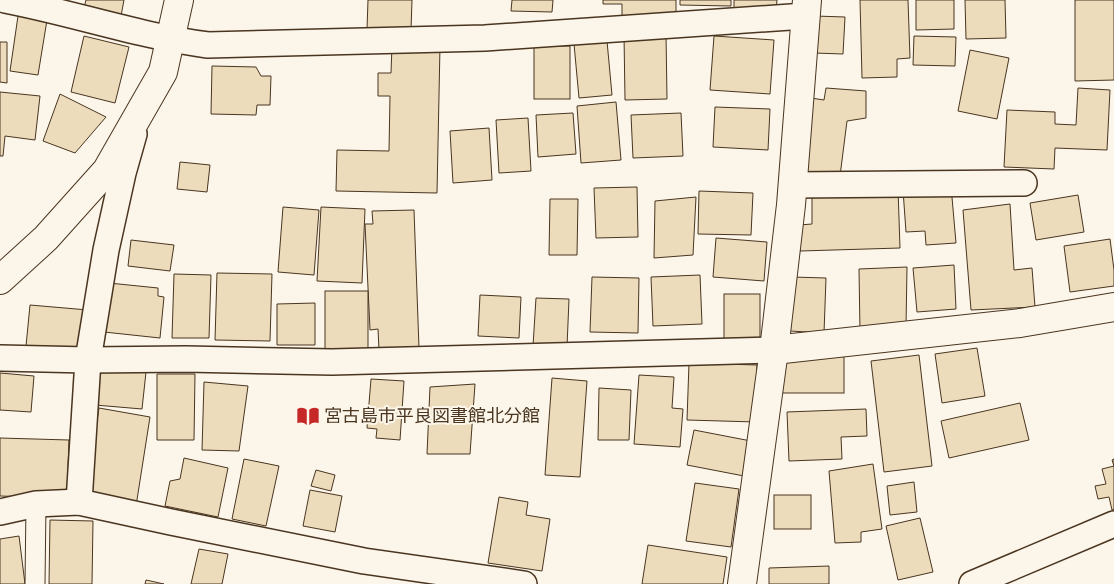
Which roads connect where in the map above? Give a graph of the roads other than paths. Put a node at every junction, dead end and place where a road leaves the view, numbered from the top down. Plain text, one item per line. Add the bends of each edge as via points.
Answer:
1 (5, 0) edge
2 (179, 0) edge
3 (806, 8) edge
4 (171, 40) junction
5 (140, 114) junction
6 (1024, 183) dead end
7 (793, 185) junction
8 (0, 280) edge
9 (1114, 307) edge
10 (774, 350) junction
11 (0, 358) edge
12 (88, 360) junction
13 (79, 502) junction
14 (36, 504) junction
15 (0, 512) edge
16 (1114, 524) edge
17 (35, 584) edge
18 (524, 584) edge
19 (742, 584) edge
20 (972, 584) edge

1 - 4 street
2 - 4 street
3 - 4 street via 485,38 208,45
3 - 7 street
4 - 5 street via 163,72
5 - 8 street via 107,170 46,238
5 - 12 street via 106,250
6 - 7 street
7 - 10 street
9 - 10 street via 1020,323
10 - 12 street via 332,362
10 - 19 street
11 - 12 street
12 - 13 street
13 - 14 street
13 - 18 street via 364,561
14 - 15 street
14 - 17 street
16 - 20 street

